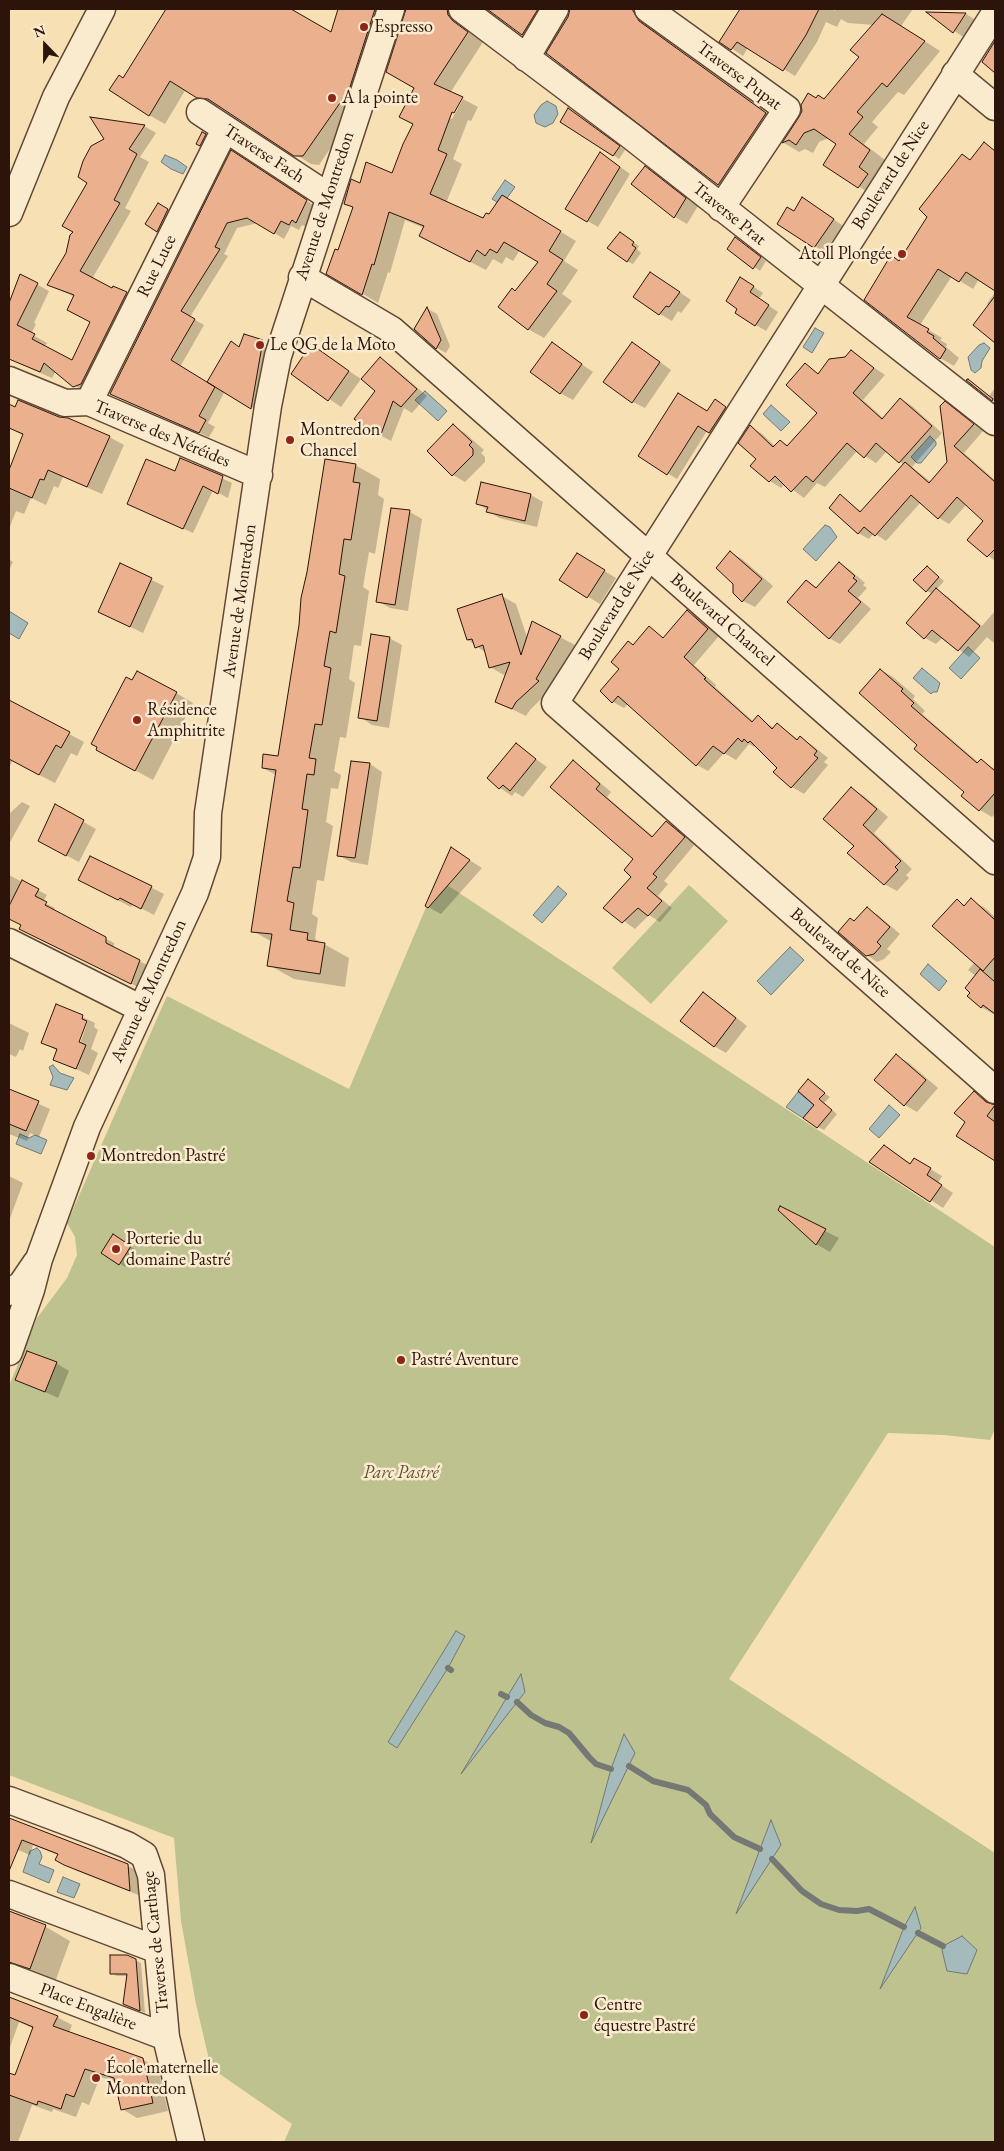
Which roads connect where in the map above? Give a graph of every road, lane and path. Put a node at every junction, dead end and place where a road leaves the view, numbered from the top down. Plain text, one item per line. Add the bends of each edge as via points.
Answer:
1 (102, 9) edge
2 (391, 9) edge
3 (462, 9) edge
4 (555, 9) edge
5 (648, 9) edge
6 (995, 14) edge
7 (526, 58) junction
8 (955, 74) junction
9 (995, 108) edge
10 (200, 112) dead end
11 (225, 129) junction
12 (328, 196) junction
13 (722, 208) junction
14 (9, 213) edge
15 (302, 277) junction
16 (820, 286) junction
17 (9, 380) edge
18 (89, 402) junction
19 (995, 422) edge
20 (259, 475) junction
21 (649, 556) junction
22 (995, 861) edge
23 (9, 942) edge
24 (140, 1008) junction
25 (995, 1090) edge
26 (39, 1259) junction
27 (9, 1292) edge
28 (11, 1338) edge
29 (9, 1800) edge
30 (9, 1894) edge
31 (158, 1950) junction
32 (9, 1977) edge
33 (166, 2037) junction
34 (191, 2142) edge

1 - 14 street via 56,97
2 - 12 street, Avenue de Montredon
3 - 7 street, Traverse Prat
4 - 7 street
5 - 13 street, Traverse Pupat via 787,108
6 - 8 street, Boulevard de Nice
7 - 13 street, Traverse Prat
8 - 9 street
8 - 16 street, Boulevard de Nice
10 - 11 street, Traverse Fach
11 - 12 street, Traverse Fach
11 - 18 street, Rue Luce
12 - 15 street, Avenue de Montredon
13 - 16 street, Traverse Prat
15 - 20 street, Avenue de Montredon via 278,356
15 - 21 street, Boulevard Chancel via 392,330
16 - 19 street, Traverse Prat
16 - 21 street, Boulevard de Nice
17 - 18 street, Traverse des Néréides via 65,403
18 - 20 street, Traverse des Néréides
20 - 24 street, Avenue de Montredon via 208,813 207,857 195,893
21 - 22 street, Boulevard Chancel
21 - 25 street, Boulevard de Nice via 555,703
23 - 24 street
24 - 26 street, Avenue de Montredon via 87,1127
26 - 27 street via 21,1285
26 - 28 street, Avenue de Montredon via 31,1290
29 - 31 street, Traverse de Carthage via 97,1832 144,1855 151,1875
30 - 31 street
31 - 33 street, Traverse de Carthage
32 - 33 street, Place Engalière
33 - 34 street, Traverse de Carthage

